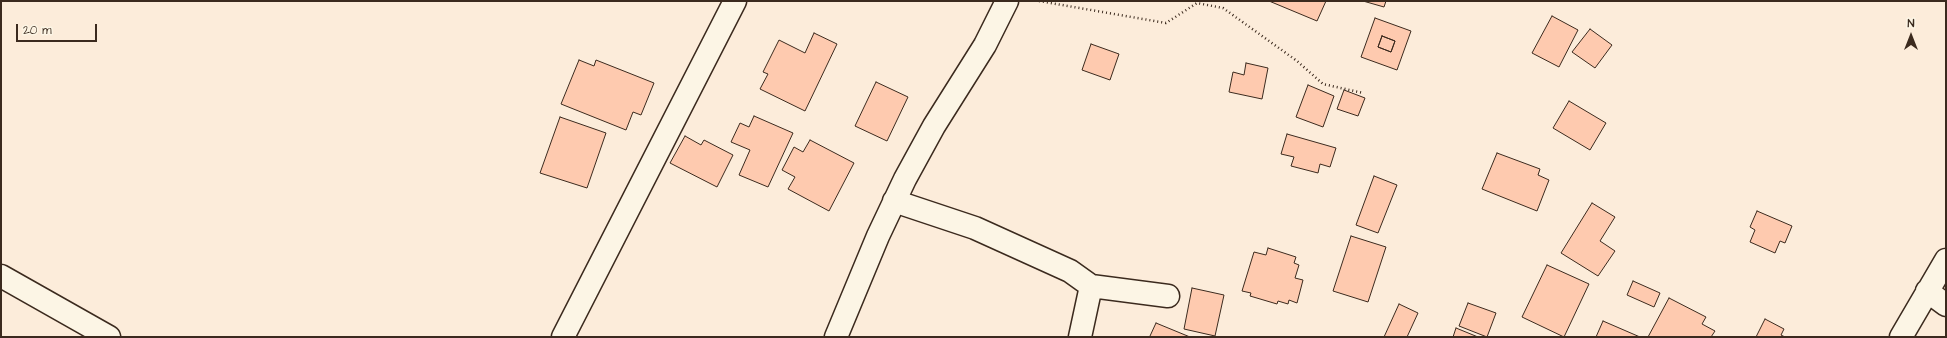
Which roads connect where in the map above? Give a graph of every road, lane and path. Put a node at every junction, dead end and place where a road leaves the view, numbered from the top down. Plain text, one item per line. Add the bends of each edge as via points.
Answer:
1 (734, 1) edge
2 (1007, 1) edge
3 (1039, 1) edge
4 (1363, 92) dead end
5 (894, 201) junction
6 (1946, 260) edge
7 (1, 276) edge
8 (1091, 286) junction
9 (1926, 291) junction
10 (1168, 296) dead end
11 (1946, 305) edge
12 (109, 337) edge
13 (563, 337) edge
14 (836, 337) edge
15 (1080, 337) edge
16 (1901, 337) edge

1 - 13 street
2 - 5 street via 985,45 934,126
3 - 4 path via 1166,23 1198,3 1223,8 1297,61 1323,84
5 - 8 street via 975,228 1070,271
5 - 14 street
6 - 9 street
7 - 12 street
8 - 10 street
8 - 15 street
9 - 11 street
9 - 16 street

